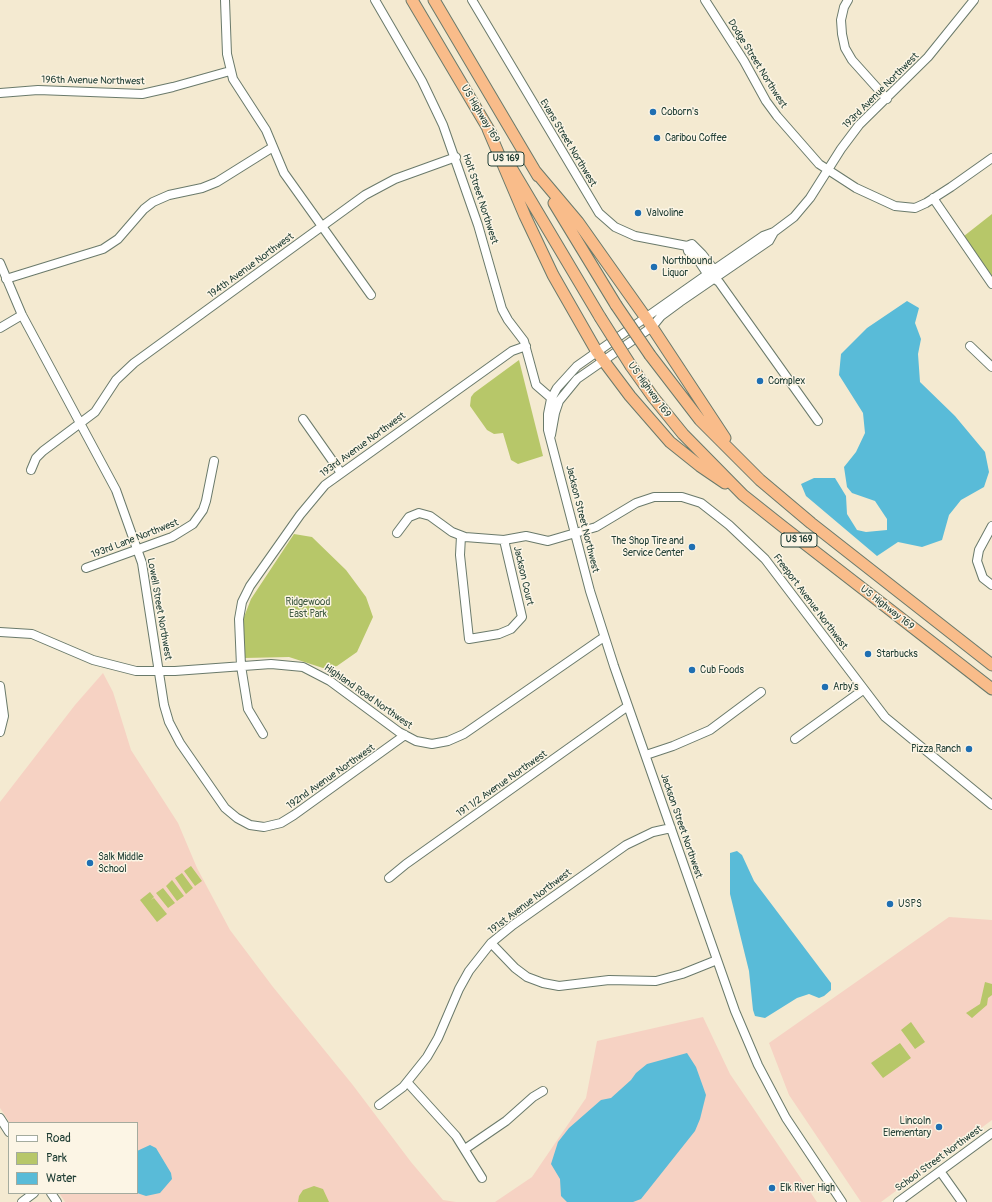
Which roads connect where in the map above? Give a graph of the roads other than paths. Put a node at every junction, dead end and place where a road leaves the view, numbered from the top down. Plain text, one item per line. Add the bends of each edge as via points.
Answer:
1 (224, 0) edge
2 (374, 0) edge
3 (412, 0) edge
4 (434, 0) edge
5 (472, 0) edge
6 (705, 0) edge
7 (848, 0) edge
8 (974, 0) edge
9 (230, 71) junction
10 (0, 93) edge
11 (887, 99) junction
12 (488, 129) junction
13 (273, 147) junction
14 (456, 157) junction
15 (992, 158) edge
16 (827, 170) junction
17 (535, 171) junction
18 (933, 198) junction
19 (322, 227) junction
20 (0, 263) edge
21 (713, 275) junction
22 (6, 279) junction
23 (992, 284) edge
24 (371, 295) dead end
25 (22, 315) junction
26 (649, 323) junction
27 (0, 328) edge
28 (612, 342) joint
29 (526, 346) junction
30 (970, 346) dead end
31 (618, 351) joint
32 (601, 356) junction
33 (992, 367) edge
34 (555, 401) junction
35 (303, 419) dead end
36 (818, 422) dead end
37 (80, 423) junction
38 (214, 461) dead end
39 (31, 470) dead end
40 (341, 472) junction
41 (760, 480) junction
42 (744, 495) junction
43 (992, 526) edge
44 (578, 532) junction
45 (397, 533) dead end
46 (461, 536) junction
47 (504, 540) junction
48 (138, 549) junction
49 (86, 568) dead end
50 (992, 585) edge
51 (0, 632) edge
52 (604, 637) junction
53 (992, 665) edge
54 (242, 666) junction
55 (159, 672) junction
56 (0, 686) edge
57 (992, 689) edge
58 (863, 690) junction
59 (761, 692) dead end
60 (628, 706) junction
61 (0, 732) edge
62 (263, 734) dead end
63 (405, 736) junction
64 (795, 739) dead end
65 (646, 755) junction
66 (992, 804) edge
67 (264, 827) joint
68 (671, 828) junction
69 (389, 878) dead end
70 (492, 943) junction
71 (717, 960) junction
72 (408, 1082) junction
73 (543, 1091) dead end
74 (379, 1105) dead end
75 (0, 1118) edge
76 (8, 1130) edge
77 (992, 1133) edge
78 (465, 1148) junction
79 (940, 1171) junction
80 (482, 1178) dead end
81 (33, 1194) edge
82 (22, 1202) edge
83 (842, 1202) edge
84 (898, 1202) edge
85 (962, 1202) edge

1 - 9 street
2 - 14 street, Holt Street Northwest via 422,81
3 - 12 highway, US Highway 169 / US 169
4 - 17 highway, US Highway 169 / US 169
5 - 21 street, Evans Street Northwest via 599,213 615,227 628,233 687,246 688,251
6 - 16 street, Dodge Street Northwest via 771,109 814,159
7 - 11 street via 841,20 845,48 852,60
8 - 11 street, 193rd Avenue Northwest via 928,57
9 - 10 street, 196th Avenue Northwest via 142,94 38,90
9 - 13 street via 262,122
11 - 16 street, 193rd Avenue Northwest via 859,125
12 - 32 highway via 553,275
12 - 42 highway, US Highway 169 / US 169, bridge via 631,366 683,434
13 - 19 street via 284,173
13 - 22 street via 214,184 169,195 153,202 118,239 103,249
14 - 19 street, 194th Avenue Northwest via 385,184
14 - 29 street, Holt Street Northwest via 504,313
15 - 18 street
16 - 18 street via 856,188 902,208 915,208
16 - 21 street, 193rd Avenue Northwest via 805,205 774,232 769,241
17 - 26 highway via 578,222
17 - 41 highway, US Highway 169 / US 169, bridge via 616,305 650,355 700,420
18 - 23 street
19 - 24 street
19 - 37 street, 194th Avenue Northwest via 134,363 116,380 100,406
20 - 22 street, Lowell Street Northwest
21 - 26 street, 193rd Avenue Northwest
21 - 36 street, Evans Street Northwest
22 - 25 street, Lowell Street Northwest
25 - 27 street
25 - 37 street, Lowell Street Northwest
26 - 28 street, 193rd Avenue Northwest
26 - 31 street, 193rd Avenue Northwest
26 - 41 highway via 728,443
28 - 32 street, Jackson Street Northwest
29 - 34 street, Holt Street Northwest via 536,385
29 - 40 street, 193rd Avenue Northwest via 512,351
30 - 33 street
31 - 32 street, Jackson Street Northwest
32 - 34 street, Jackson Street Northwest via 576,366 565,377
32 - 42 highway via 670,442 700,466
34 - 44 street, Jackson Street Northwest via 547,420
35 - 40 street
37 - 39 street, 194th Avenue Northwest via 43,451 36,458
37 - 48 street, Lowell Street Northwest via 116,490
38 - 48 street, 193rd Lane Northwest via 203,510 193,524 172,537
40 - 54 street, 193rd Avenue Northwest via 312,499 246,594 240,610 239,623
41 - 53 highway, US Highway 169 / US 169
42 - 57 highway, US Highway 169 / US 169
43 - 50 street via 976,561 983,578
44 - 47 street, Freeport Avenue Northwest via 548,541 526,536
44 - 52 street, Jackson Street Northwest
44 - 58 street, Freeport Avenue Northwest via 596,527 636,503 654,497 682,497 701,504 724,520 766,559
45 - 46 street via 409,518 419,513 430,516
46 - 47 street, Freeport Avenue Northwest
46 - 47 street, Jackson Court via 460,555 470,639 499,634 511,629 522,617
48 - 49 street, 193rd Lane Northwest
48 - 55 street, Lowell Street Northwest
51 - 55 street, Highland Road Northwest via 32,634 115,667
52 - 60 street, Jackson Street Northwest
52 - 63 street, Highland Road Northwest via 456,738 441,744 432,744
54 - 55 street, Highland Road Northwest
54 - 62 street, 193rd Avenue Northwest via 248,709
54 - 63 street, Highland Road Northwest via 283,664 313,671
55 - 67 street, Lowell Street Northwest via 169,722 192,760 231,814 250,825
56 - 61 street via 4,716
58 - 64 street
58 - 66 street, Freeport Avenue Northwest via 892,724
59 - 65 street via 710,730
60 - 65 street, Jackson Street Northwest
60 - 69 street, 191 1/2 Avenue Northwest
63 - 67 street, 192nd Avenue Northwest via 294,816 281,823
65 - 68 street, Jackson Street Northwest
68 - 70 street, 191st Avenue Northwest via 653,832 626,845 513,925
68 - 71 street, Jackson Street Northwest
70 - 71 street via 527,977 559,986 609,980 656,981
70 - 72 street, 191st Avenue Northwest via 469,971 433,1048
71 - 83 street, Jackson Street Northwest via 746,1038 772,1092 794,1131
72 - 74 street, 191st Avenue Northwest
72 - 78 street
73 - 78 street via 506,1121
75 - 76 street
77 - 79 street, School Street Northwest
78 - 80 street
79 - 84 street, School Street Northwest
79 - 85 street
81 - 82 street

